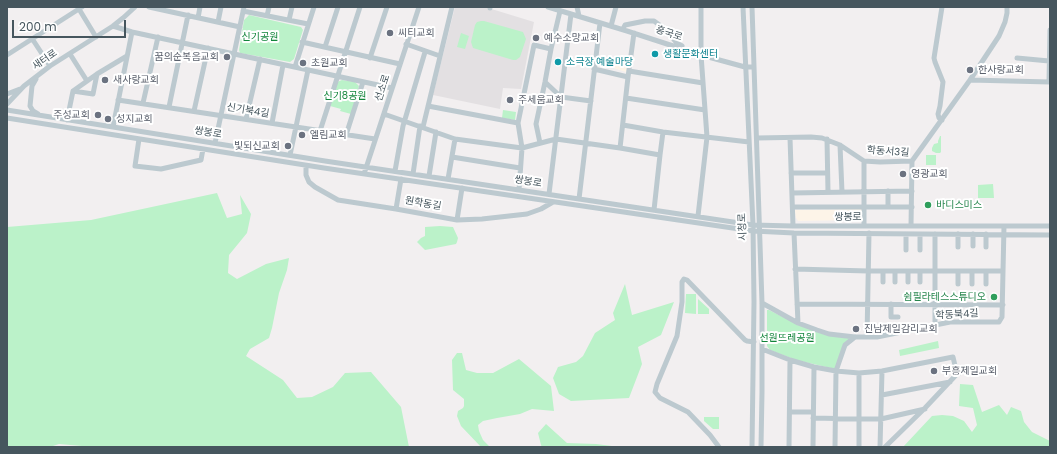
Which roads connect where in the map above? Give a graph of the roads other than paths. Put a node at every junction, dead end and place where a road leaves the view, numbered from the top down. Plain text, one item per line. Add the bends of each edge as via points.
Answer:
1 (136, 7) edge
2 (149, 7) edge
3 (200, 7) edge
4 (221, 7) edge
5 (269, 7) edge
6 (292, 7) edge
7 (314, 7) edge
8 (338, 7) edge
9 (360, 7) edge
10 (387, 7) edge
11 (419, 7) edge
12 (452, 7) edge
13 (548, 7) edge
14 (578, 7) edge
15 (616, 7) edge
16 (701, 7) edge
17 (742, 7) edge
18 (752, 7) edge
19 (942, 7) edge
20 (1007, 7) edge
21 (80, 8) edge
22 (168, 9) edge
23 (244, 9) edge
24 (558, 9) edge
25 (571, 14) junction
26 (188, 16) junction
27 (267, 16) junction
28 (579, 16) junction
29 (198, 18) junction
30 (289, 20) junction
31 (218, 22) junction
32 (600, 23) junction
33 (308, 24) junction
34 (113, 26) junction
35 (611, 26) junction
36 (240, 27) junction
37 (623, 29) junction
38 (1050, 30) edge
39 (132, 32) junction
40 (634, 33) junction
41 (96, 37) junction
42 (158, 37) junction
43 (33, 40) junction
44 (302, 42) junction
45 (183, 43) junction
46 (406, 44) junction
47 (325, 47) junction
48 (208, 48) junction
49 (551, 49) junction
50 (686, 49) junction
51 (346, 52) junction
52 (426, 52) junction
53 (70, 54) junction
54 (234, 54) junction
55 (7, 55) edge
56 (701, 55) junction
57 (127, 56) junction
58 (440, 56) junction
59 (370, 58) junction
60 (1017, 58) dead end
61 (260, 59) junction
62 (1049, 61) edge
63 (283, 64) junction
64 (400, 64) junction
65 (50, 66) junction
66 (295, 67) junction
67 (745, 67) junction
68 (754, 67) junction
69 (594, 69) junction
70 (308, 70) junction
71 (97, 74) junction
72 (628, 74) junction
73 (38, 76) junction
74 (338, 76) junction
75 (970, 80) junction
76 (87, 81) junction
77 (363, 82) junction
78 (545, 82) junction
79 (1049, 82) edge
80 (704, 84) junction
81 (24, 86) junction
82 (392, 88) junction
83 (73, 91) junction
84 (7, 94) edge
85 (561, 97) junction
86 (626, 98) junction
87 (118, 100) junction
88 (591, 102) junction
89 (143, 103) junction
90 (7, 104) edge
91 (428, 106) junction
92 (169, 107) junction
93 (7, 110) edge
94 (705, 110) junction
95 (194, 111) junction
96 (384, 114) junction
97 (42, 116) junction
98 (221, 116) junction
99 (7, 118) edge
100 (246, 119) junction
101 (66, 120) junction
102 (942, 120) junction
103 (405, 121) junction
104 (272, 123) junction
105 (518, 123) junction
106 (623, 125) junction
107 (113, 127) junction
108 (296, 127) junction
109 (422, 127) junction
110 (320, 131) junction
111 (436, 132) junction
112 (663, 132) junction
113 (346, 135) junction
114 (707, 137) junction
115 (757, 138) junction
116 (790, 138) junction
117 (139, 139) junction
118 (375, 139) junction
119 (455, 139) junction
120 (556, 139) junction
121 (827, 139) junction
122 (749, 142) junction
123 (215, 143) junction
124 (540, 143) junction
125 (586, 144) junction
126 (840, 145) junction
127 (522, 148) junction
128 (620, 148) junction
129 (203, 149) junction
130 (290, 155) junction
131 (660, 155) junction
132 (452, 157) junction
133 (864, 161) junction
134 (912, 161) junction
135 (306, 166) junction
136 (366, 167) junction
137 (520, 168) junction
138 (395, 171) junction
139 (828, 172) junction
140 (792, 173) junction
141 (364, 174) junction
142 (413, 174) junction
143 (429, 176) junction
144 (401, 179) junction
145 (448, 179) junction
146 (462, 188) junction
147 (518, 190) junction
148 (888, 191) junction
149 (912, 191) junction
150 (828, 192) junction
151 (842, 192) junction
152 (864, 192) junction
153 (792, 193) junction
154 (549, 194) junction
155 (579, 199) junction
156 (553, 202) junction
157 (888, 206) junction
158 (793, 207) junction
159 (864, 207) junction
160 (912, 207) junction
161 (396, 209) junction
162 (654, 210) junction
163 (698, 216) junction
164 (457, 220) junction
165 (753, 225) junction
166 (760, 225) junction
167 (793, 226) junction
168 (864, 226) junction
169 (911, 226) junction
170 (1004, 226) junction
171 (1050, 226) edge
172 (753, 231) junction
173 (760, 231) junction
174 (794, 233) junction
175 (869, 233) junction
176 (906, 234) junction
177 (920, 234) junction
178 (936, 234) junction
179 (958, 234) junction
180 (973, 234) junction
181 (986, 234) junction
182 (1004, 234) junction
183 (1050, 235) edge
184 (973, 246) dead end
185 (958, 247) dead end
186 (986, 247) dead end
187 (906, 250) dead end
188 (920, 250) dead end
189 (795, 270) junction
190 (868, 271) junction
191 (883, 271) junction
192 (895, 271) junction
193 (908, 271) junction
194 (920, 271) junction
195 (936, 271) junction
196 (958, 271) junction
197 (972, 271) junction
198 (986, 271) junction
199 (1003, 271) junction
200 (883, 282) dead end
201 (895, 282) dead end
202 (908, 282) dead end
203 (920, 282) dead end
204 (958, 284) dead end
205 (972, 284) dead end
206 (986, 284) dead end
207 (762, 303) junction
208 (797, 304) junction
209 (868, 304) junction
210 (891, 304) junction
211 (935, 305) junction
212 (1002, 305) junction
213 (898, 317) dead end
214 (798, 323) junction
215 (935, 324) junction
216 (855, 337) junction
217 (867, 337) junction
218 (754, 342) junction
219 (762, 349) junction
220 (790, 360) junction
221 (814, 367) junction
222 (970, 369) dead end
223 (836, 371) junction
224 (882, 371) junction
225 (859, 372) junction
226 (957, 374) junction
227 (950, 382) junction
228 (762, 392) junction
229 (753, 393) junction
230 (882, 395) junction
231 (925, 408) junction
232 (790, 412) junction
233 (813, 412) junction
234 (813, 418) junction
235 (836, 418) junction
236 (881, 418) junction
237 (858, 419) junction
238 (719, 447) edge
239 (752, 447) edge
240 (761, 447) edge
241 (789, 447) edge
242 (812, 447) edge
243 (835, 447) edge
244 (859, 447) edge
245 (880, 447) edge
246 (886, 447) edge

1 - 34 street, 새터로
2 - 22 street
3 - 29 street
4 - 31 street
5 - 27 street
6 - 30 street
7 - 33 street
8 - 47 street
9 - 51 street
10 - 59 street
11 - 46 street, 선소로
12 - 58 street
13 - 24 street, 흥국로
14 - 28 street
15 - 35 street
16 - 56 street
17 - 67 street, 시청로
18 - 68 street, 시청로
19 - 102 street via 934,58 943,82 938,114
20 - 75 street via 1005,22 999,36
21 - 41 street
21 - 43 street
22 - 26 street
23 - 27 street
23 - 36 street
24 - 25 street, 흥국로
24 - 49 street
25 - 28 street, 흥국로
25 - 85 street
26 - 29 street
26 - 45 street
27 - 30 street
28 - 32 street, 흥국로
29 - 31 street
30 - 33 street
31 - 36 street
32 - 35 street, 흥국로
32 - 69 street
33 - 44 street
34 - 39 street
34 - 41 street, 새터로
35 - 37 street, 흥국로
36 - 54 street
37 - 40 street, 흥국로
37 - 50 street via 625,26 654,21
38 - 62 street
39 - 42 street
39 - 57 street
40 - 50 street, 흥국로
40 - 72 street
41 - 53 street, 새터로
42 - 45 street
42 - 89 street
43 - 55 street
43 - 65 street
44 - 47 street
44 - 66 street
45 - 48 street
45 - 92 street
46 - 52 street
46 - 64 street, 선소로
47 - 51 street
48 - 54 street
48 - 95 street
49 - 78 street
49 - 105 street via 534,45
50 - 56 street, 흥국로
51 - 59 street
51 - 74 street
52 - 58 street
52 - 103 street
53 - 65 street, 새터로
53 - 76 street
54 - 61 street
54 - 98 street
56 - 67 street, 흥국로
56 - 80 street
57 - 71 street
57 - 87 street
58 - 91 street
59 - 64 street
60 - 62 street
61 - 63 street
61 - 100 street
62 - 79 street
63 - 66 street
63 - 104 street
64 - 82 street, 선소로
65 - 73 street, 새터로
66 - 70 street
67 - 68 street, 흥국로
67 - 122 street, 시청로
68 - 115 street, 시청로
69 - 72 street
69 - 88 street
70 - 74 street
70 - 108 street
71 - 76 street
71 - 83 street via 93,94
72 - 80 street
72 - 86 street
73 - 81 street, 새터로
73 - 97 street via 32,86 30,106
74 - 77 street
74 - 110 street
75 - 79 street
75 - 102 street
76 - 83 street
77 - 82 street
77 - 113 street
78 - 85 street
78 - 124 street via 536,124
80 - 94 street
81 - 84 street
81 - 90 street, 새터로
82 - 96 street, 선소로
83 - 101 street
85 - 88 street
85 - 120 street
86 - 94 street
86 - 106 street
87 - 89 street, 신기북4길
87 - 107 street
88 - 125 street
89 - 92 street, 신기북4길
91 - 105 street
91 - 109 street
92 - 95 street, 신기북4길
93 - 97 street, 쌍봉로
94 - 114 street
95 - 98 street, 신기북4길
96 - 103 street
96 - 118 street, 선소로
97 - 101 street, 쌍봉로
98 - 100 street, 신기북4길
98 - 123 street
99 - 117 street, 쌍봉로
100 - 104 street, 신기북4길
101 - 107 street, 쌍봉로
102 - 134 street
103 - 109 street
103 - 138 street
104 - 108 street, 신기북4길
105 - 127 street
106 - 112 street
106 - 128 street
107 - 123 street, 쌍봉로
108 - 110 street, 신기북4길
108 - 130 street
109 - 111 street
109 - 142 street
110 - 113 street, 신기북4길
111 - 119 street
111 - 143 street
112 - 114 street
112 - 131 street
113 - 118 street, 신기북4길
114 - 122 street
114 - 163 street
115 - 116 street, 학동서3길
115 - 166 street, 시청로
116 - 121 street, 학동서3길
116 - 140 street
117 - 129 street, 쌍봉로
117 - 129 street via 135,166 161,169 200,160
118 - 136 street, 선소로
119 - 127 street
119 - 132 street
120 - 124 street
120 - 125 street
120 - 154 street
121 - 126 street, 학동서3길
121 - 139 street
122 - 165 street, 시청로
123 - 130 street, 쌍봉로
124 - 127 street
125 - 128 street
125 - 155 street
126 - 133 street, 학동서3길
126 - 151 street
127 - 137 street
128 - 131 street
129 - 135 street, 쌍봉로
130 - 136 street, 쌍봉로
131 - 162 street
132 - 137 street
132 - 145 street
133 - 134 street, 학동서3길
133 - 152 street
134 - 149 street, 학동서3길
135 - 141 street, 쌍봉로
135 - 161 street, 원학동길 via 309,182 336,199
136 - 138 street, 쌍봉로
136 - 141 street, 선소로
137 - 147 street
138 - 142 street, 쌍봉로
139 - 140 street
139 - 150 street
140 - 153 street
141 - 144 street, 쌍봉로
142 - 143 street, 쌍봉로
143 - 145 street, 쌍봉로
144 - 146 street, 쌍봉로
144 - 161 street
145 - 147 street, 쌍봉로
146 - 156 street, 쌍봉로
146 - 164 street
147 - 154 street, 쌍봉로
148 - 149 street
148 - 152 street
148 - 157 street
149 - 160 street, 학동서3길
150 - 151 street
150 - 153 street
151 - 152 street
152 - 159 street
153 - 158 street
154 - 155 street, 쌍봉로
155 - 162 street, 쌍봉로
156 - 164 street, 원학동길 via 527,214
156 - 172 street, 쌍봉로
157 - 159 street
157 - 160 street
158 - 159 street
158 - 167 street
159 - 168 street
160 - 169 street, 학동서3길
161 - 164 street, 원학동길
162 - 163 street, 쌍봉로
163 - 165 street, 쌍봉로
165 - 166 street, 쌍봉로
165 - 172 street, 시청로
166 - 167 street, 쌍봉로
166 - 173 street, 시청로
167 - 168 street, 쌍봉로
168 - 169 street, 쌍봉로
169 - 170 street, 쌍봉로
170 - 171 street, 쌍봉로
170 - 182 street, 학동북4길
172 - 173 street, 쌍봉로
172 - 218 street, 시청로
173 - 174 street, 쌍봉로
173 - 207 street, 시청로
174 - 175 street, 쌍봉로
174 - 189 street
175 - 176 street, 쌍봉로
175 - 190 street
176 - 177 street, 쌍봉로
176 - 187 street
177 - 178 street, 쌍봉로
177 - 188 street
178 - 179 street, 쌍봉로
178 - 195 street
179 - 180 street, 쌍봉로
179 - 185 street
180 - 181 street, 쌍봉로
180 - 184 street
181 - 182 street, 쌍봉로
181 - 186 street
182 - 183 street, 쌍봉로
182 - 199 street, 학동북4길
189 - 190 street
189 - 208 street
190 - 191 street
190 - 209 street
191 - 192 street
191 - 200 street
192 - 193 street
192 - 201 street
193 - 194 street
193 - 202 street
194 - 195 street
194 - 203 street
195 - 196 street
195 - 211 street
196 - 197 street
196 - 204 street
197 - 198 street
197 - 205 street
198 - 199 street
198 - 206 street
199 - 212 street, 학동북4길
207 - 214 street, 학동북4길
207 - 219 street, 시청로
208 - 209 street, 학동북4길
208 - 214 street
209 - 210 street, 학동북4길
209 - 217 street
210 - 211 street, 학동북4길
210 - 213 street via 891,317
211 - 212 street, 학동북4길
211 - 215 street
212 - 215 street, 학동북4길 via 1002,318 998,322
214 - 216 street, 학동북4길 via 829,334
215 - 217 street, 학동북4길
216 - 217 street, 학동북4길
216 - 223 street via 845,345
218 - 229 street, 시청로
218 - 238 street via 745,340 684,279 677,336 655,392 660,398 688,412
219 - 220 street
219 - 228 street, 시청로
220 - 221 street
220 - 232 street
221 - 223 street
221 - 233 street
222 - 226 street
223 - 225 street
223 - 235 street
224 - 225 street
224 - 226 street via 953,357
224 - 230 street
225 - 237 street
226 - 227 street
227 - 230 street
227 - 231 street
228 - 229 street
228 - 240 street, 시청로
229 - 239 street, 시청로
230 - 236 street
231 - 236 street
231 - 246 street
232 - 233 street
232 - 241 street
233 - 234 street
234 - 235 street
234 - 242 street
235 - 237 street
235 - 243 street
236 - 237 street
236 - 245 street
237 - 244 street

